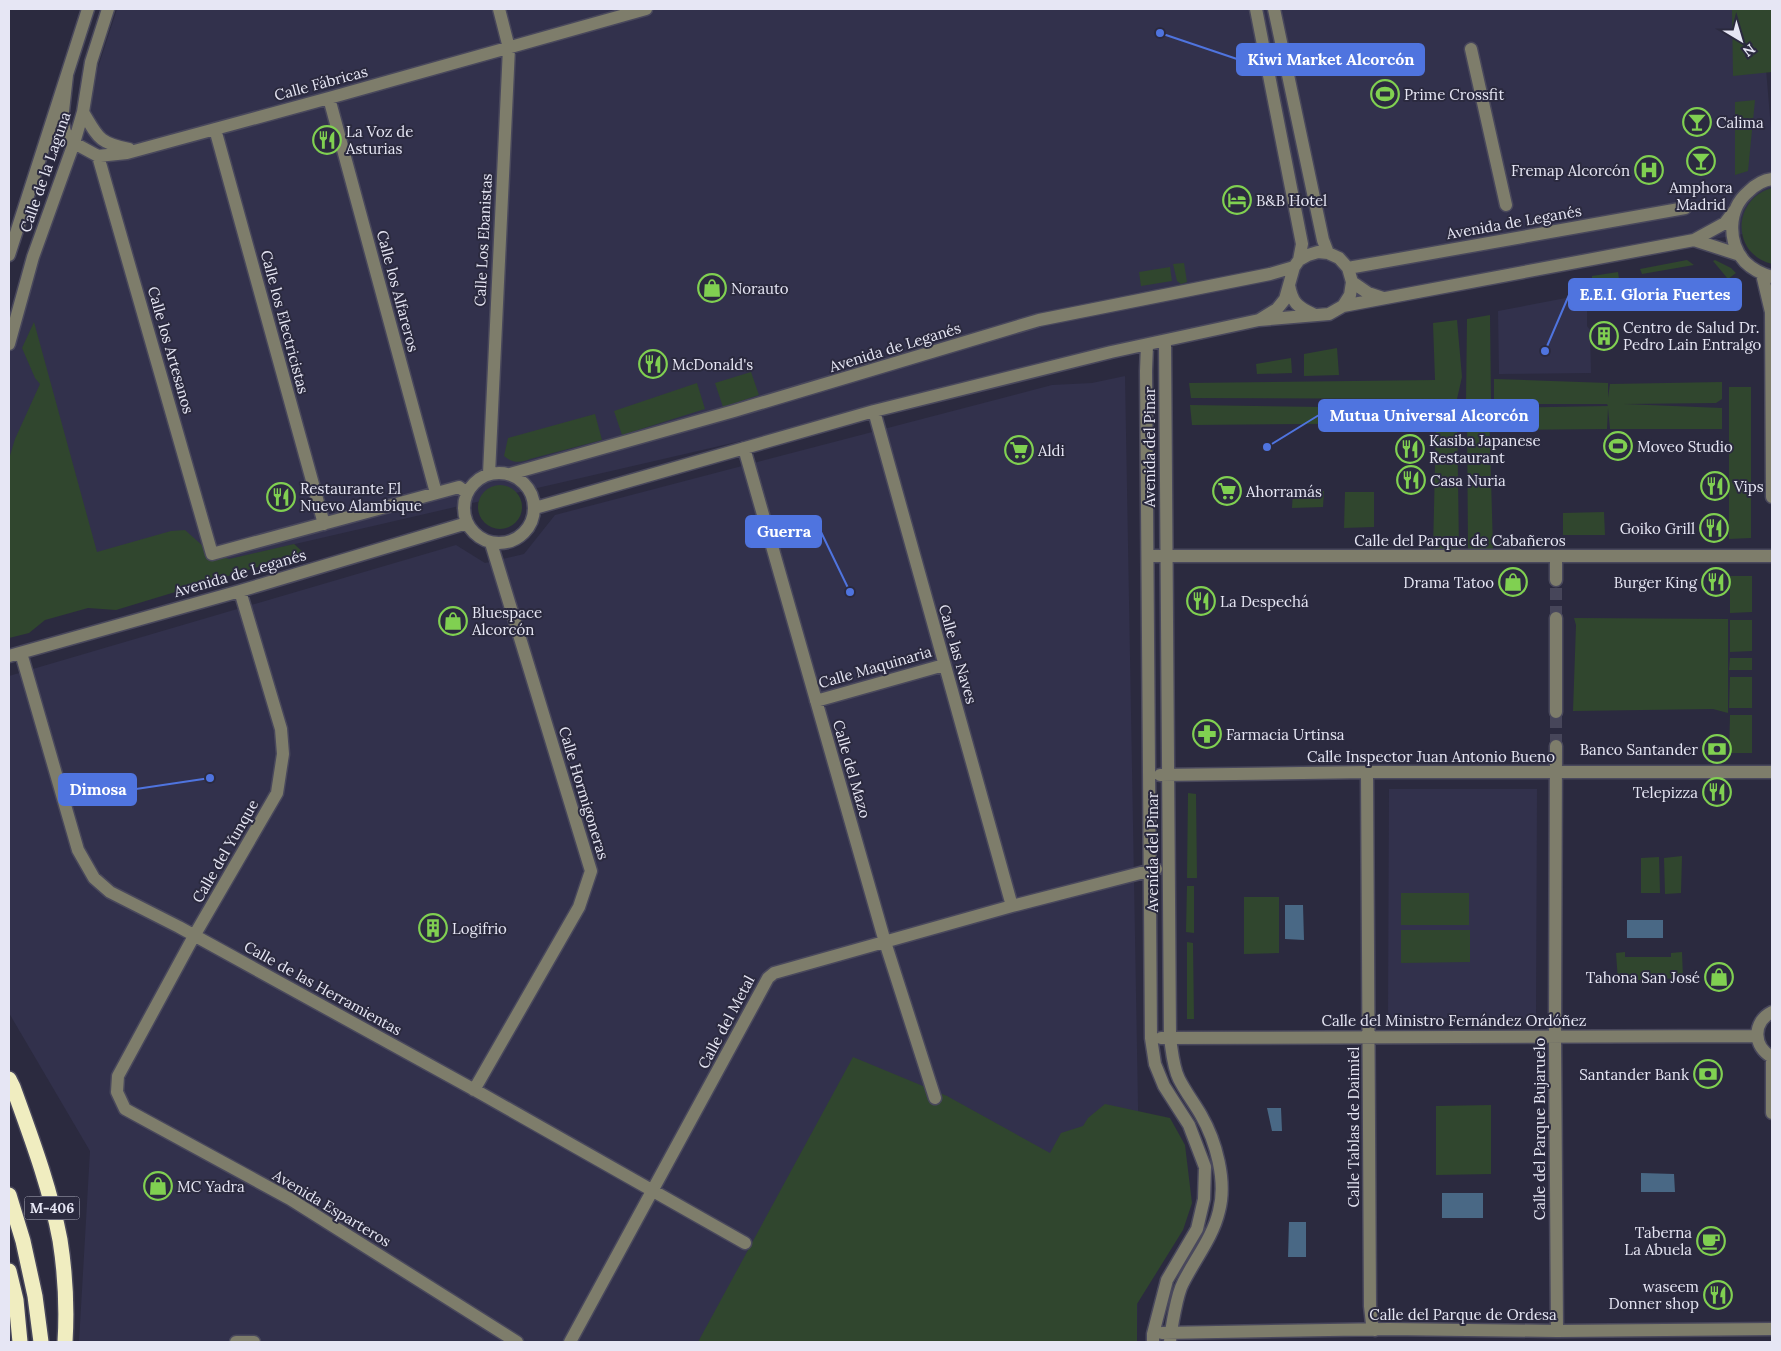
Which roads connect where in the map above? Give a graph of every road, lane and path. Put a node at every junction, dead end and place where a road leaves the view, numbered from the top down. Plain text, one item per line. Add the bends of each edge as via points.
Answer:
1 (88, 9) edge
2 (108, 9) edge
3 (499, 9) edge
4 (646, 9) edge
5 (1256, 9) edge
6 (1274, 9) edge
7 (509, 48) junction
8 (1472, 48) dead end
9 (67, 75) junction
10 (329, 98) junction
11 (83, 112) junction
12 (215, 129) junction
13 (74, 143) junction
14 (136, 150) junction
15 (98, 156) junction
16 (1771, 178) edge
17 (1506, 205) dead end
18 (1685, 208) dead end
19 (1735, 210) junction
20 (1694, 240) junction
21 (1328, 253) junction
22 (9, 255) edge
23 (1740, 255) junction
24 (1297, 263) junction
25 (1348, 268) junction
26 (1767, 275) edge
27 (1352, 282) junction
28 (1289, 283) junction
29 (1384, 298) junction
30 (1343, 306) junction
31 (1314, 315) junction
32 (1259, 320) junction
33 (1165, 341) junction
34 (9, 344) edge
35 (1147, 345) junction
36 (874, 411) junction
37 (744, 448) junction
38 (489, 474) junction
39 (510, 474) junction
40 (436, 493) junction
41 (467, 493) junction
42 (1772, 497) edge
43 (535, 508) junction
44 (467, 523) junction
45 (324, 524) junction
46 (491, 543) junction
47 (212, 554) joint
48 (1148, 556) junction
49 (1166, 556) junction
50 (1556, 556) junction
51 (1772, 556) edge
52 (1556, 580) tunnel mouth
53 (240, 591) junction
54 (1556, 618) tunnel mouth
55 (15, 652) edge
56 (9, 656) edge
57 (944, 665) junction
58 (816, 701) junction
59 (1556, 712) tunnel mouth
60 (1556, 746) tunnel mouth
61 (1367, 772) junction
62 (1556, 772) junction
63 (1772, 772) edge
64 (1168, 775) junction
65 (1150, 776) junction
66 (1168, 867) junction
67 (1150, 869) junction
68 (1012, 906) junction
69 (194, 936) junction
70 (885, 942) junction
71 (1772, 1009) edge
72 (1555, 1036) junction
73 (1756, 1036) junction
74 (1369, 1037) junction
75 (1151, 1038) junction
76 (1170, 1038) junction
77 (1772, 1057) edge
78 (9, 1079) edge
79 (474, 1090) junction
80 (935, 1098) dead end
81 (125, 1109) joint
82 (1772, 1113) edge
83 (652, 1191) junction
84 (9, 1195) edge
85 (745, 1243) dead end
86 (9, 1271) edge
87 (1772, 1329) edge
88 (1375, 1330) junction
89 (1557, 1331) junction
90 (1153, 1338) edge
91 (1170, 1338) edge
92 (20, 1342) edge
93 (42, 1342) edge
94 (65, 1342) edge
95 (236, 1342) edge
96 (254, 1342) edge
97 (518, 1342) edge
98 (570, 1342) edge

1 - 9 street, Calle de la Laguna
2 - 11 street, Calle de la Laguna via 91,62
3 - 7 street, Calle Los Ebanistas
4 - 7 street, Calle Fábricas
5 - 24 street via 1302,244
6 - 21 street via 1322,240
7 - 10 street, Calle Fábricas
7 - 38 street, Calle Los Ebanistas
8 - 17 street
9 - 13 street via 62,120 65,132
9 - 22 street, Calle de la Laguna
10 - 12 street, Calle Fábricas
10 - 40 street, Calle los Alfareros
11 - 13 street, Calle de la Laguna
11 - 14 street via 95,134 104,142
12 - 14 street, Calle Fábricas
12 - 45 street, Calle los Electricistas
13 - 15 street
13 - 34 street, Calle de la Laguna via 33,256
14 - 15 street, Calle Fábricas
15 - 47 street, Calle los Artesanos
16 - 19 street via 1744,195
18 - 25 street, Avenida de Leganés
19 - 20 street via 1724,223
19 - 23 street via 1733,240
20 - 23 street
20 - 29 street
21 - 24 street via 1308,255
21 - 25 street via 1340,258
23 - 26 street via 1746,263
24 - 28 street
24 - 39 street, Avenida de Leganés via 1270,274 1039,320
25 - 27 street
26 - 42 street via 1771,312
27 - 29 street via 1368,293
27 - 30 street via 1350,295
28 - 31 street via 1292,297 1300,308
28 - 32 street via 1285,299 1277,309
29 - 30 street
30 - 31 street via 1329,314
31 - 32 street
32 - 33 street
33 - 35 street
33 - 49 street, Avenida del Pinar
35 - 36 street
35 - 48 street, Avenida del Pinar
36 - 37 street
36 - 57 street, Calle las Naves
37 - 43 street
37 - 58 street, Calle del Mazo
38 - 39 street
38 - 41 street via 478,480
39 - 43 street via 526,484
40 - 41 street, Avenida de Leganés via 459,488
40 - 45 street, Avenida de Leganés
41 - 44 street via 464,505
43 - 46 street via 525,533 503,544
44 - 46 street via 472,532
44 - 53 street, Avenida de Leganés
45 - 47 street, Avenida de Leganés
46 - 79 street, Calle Hormigoneras via 591,871 579,906
48 - 49 street, Calle del Parque de Cabañeros
48 - 65 street, Avenida del Pinar
49 - 50 street, Calle del Parque de Cabañeros
49 - 64 street, Avenida del Pinar
50 - 51 street, Calle del Parque de Cabañeros
50 - 52 street
53 - 55 street, Avenida de Leganés
53 - 69 street, Calle del Yunque via 281,729 283,754 278,793
54 - 59 street
55 - 56 street, Avenida de Leganés
55 - 69 street, Calle de las Herramientas via 85,865 110,892
57 - 58 street, Calle Maquinaria
57 - 68 street, Calle las Naves
58 - 70 street, Calle del Mazo
60 - 62 street, Calle del Parque Bujaruelo
61 - 62 street, Calle Inspector Juan Antonio Bueno
61 - 64 street, Calle Inspector Juan Antonio Bueno
61 - 74 street, Calle Tablas de Daimiel
62 - 63 street, Calle Inspector Juan Antonio Bueno
62 - 72 street, Calle del Parque Bujaruelo
64 - 65 street, Calle Inspector Juan Antonio Bueno
64 - 66 street, Avenida del Pinar
65 - 67 street, Avenida del Pinar
66 - 67 street, Calle del Metal
66 - 76 street, Avenida del Pinar
67 - 68 street, Calle del Metal
67 - 75 street, Avenida del Pinar
68 - 70 street, Calle del Metal
69 - 79 street, Calle de las Herramientas
69 - 81 street, Calle del Yunque via 118,1076 117,1092
70 - 80 street, Calle del Mazo
70 - 83 street, Calle del Metal via 774,972 768,978
71 - 73 street via 1760,1022
72 - 73 street, Calle del Ministro Fernández Ordóñez
72 - 74 street, Calle del Ministro Fernández Ordóñez
72 - 89 street, Calle del Parque Bujaruelo
73 - 77 street via 1761,1049
74 - 76 street, Calle del Ministro Fernández Ordóñez
74 - 88 street, Calle Tablas de Daimiel via 1370,1306
75 - 76 street, Calle del Ministro Fernández Ordóñez
75 - 90 street, Avenida del Pinar via 1155,1064 1164,1086 1189,1125 1205,1167 1204,1199 1197,1229 1167,1280
76 - 91 street, Avenida del Pinar via 1178,1077 1213,1141 1221,1184 1220,1210 1211,1234 1182,1285
77 - 82 street
78 - 94 highway, M-406 via 40,1160 60,1240 67,1315
79 - 83 street, Calle de las Herramientas
81 - 97 street, Avenida Esparteros via 290,1199
83 - 85 street, Calle de las Herramientas
83 - 98 street, Calle del Metal
84 - 93 highway, M-406 via 23,1241
86 - 92 highway
87 - 89 street, Calle del Parque de Ordesa
88 - 89 street, Calle del Parque de Ordesa
88 - 91 street, Calle del Parque de Ordesa
90 - 91 street, Calle del Parque de Ordesa
95 - 96 street

